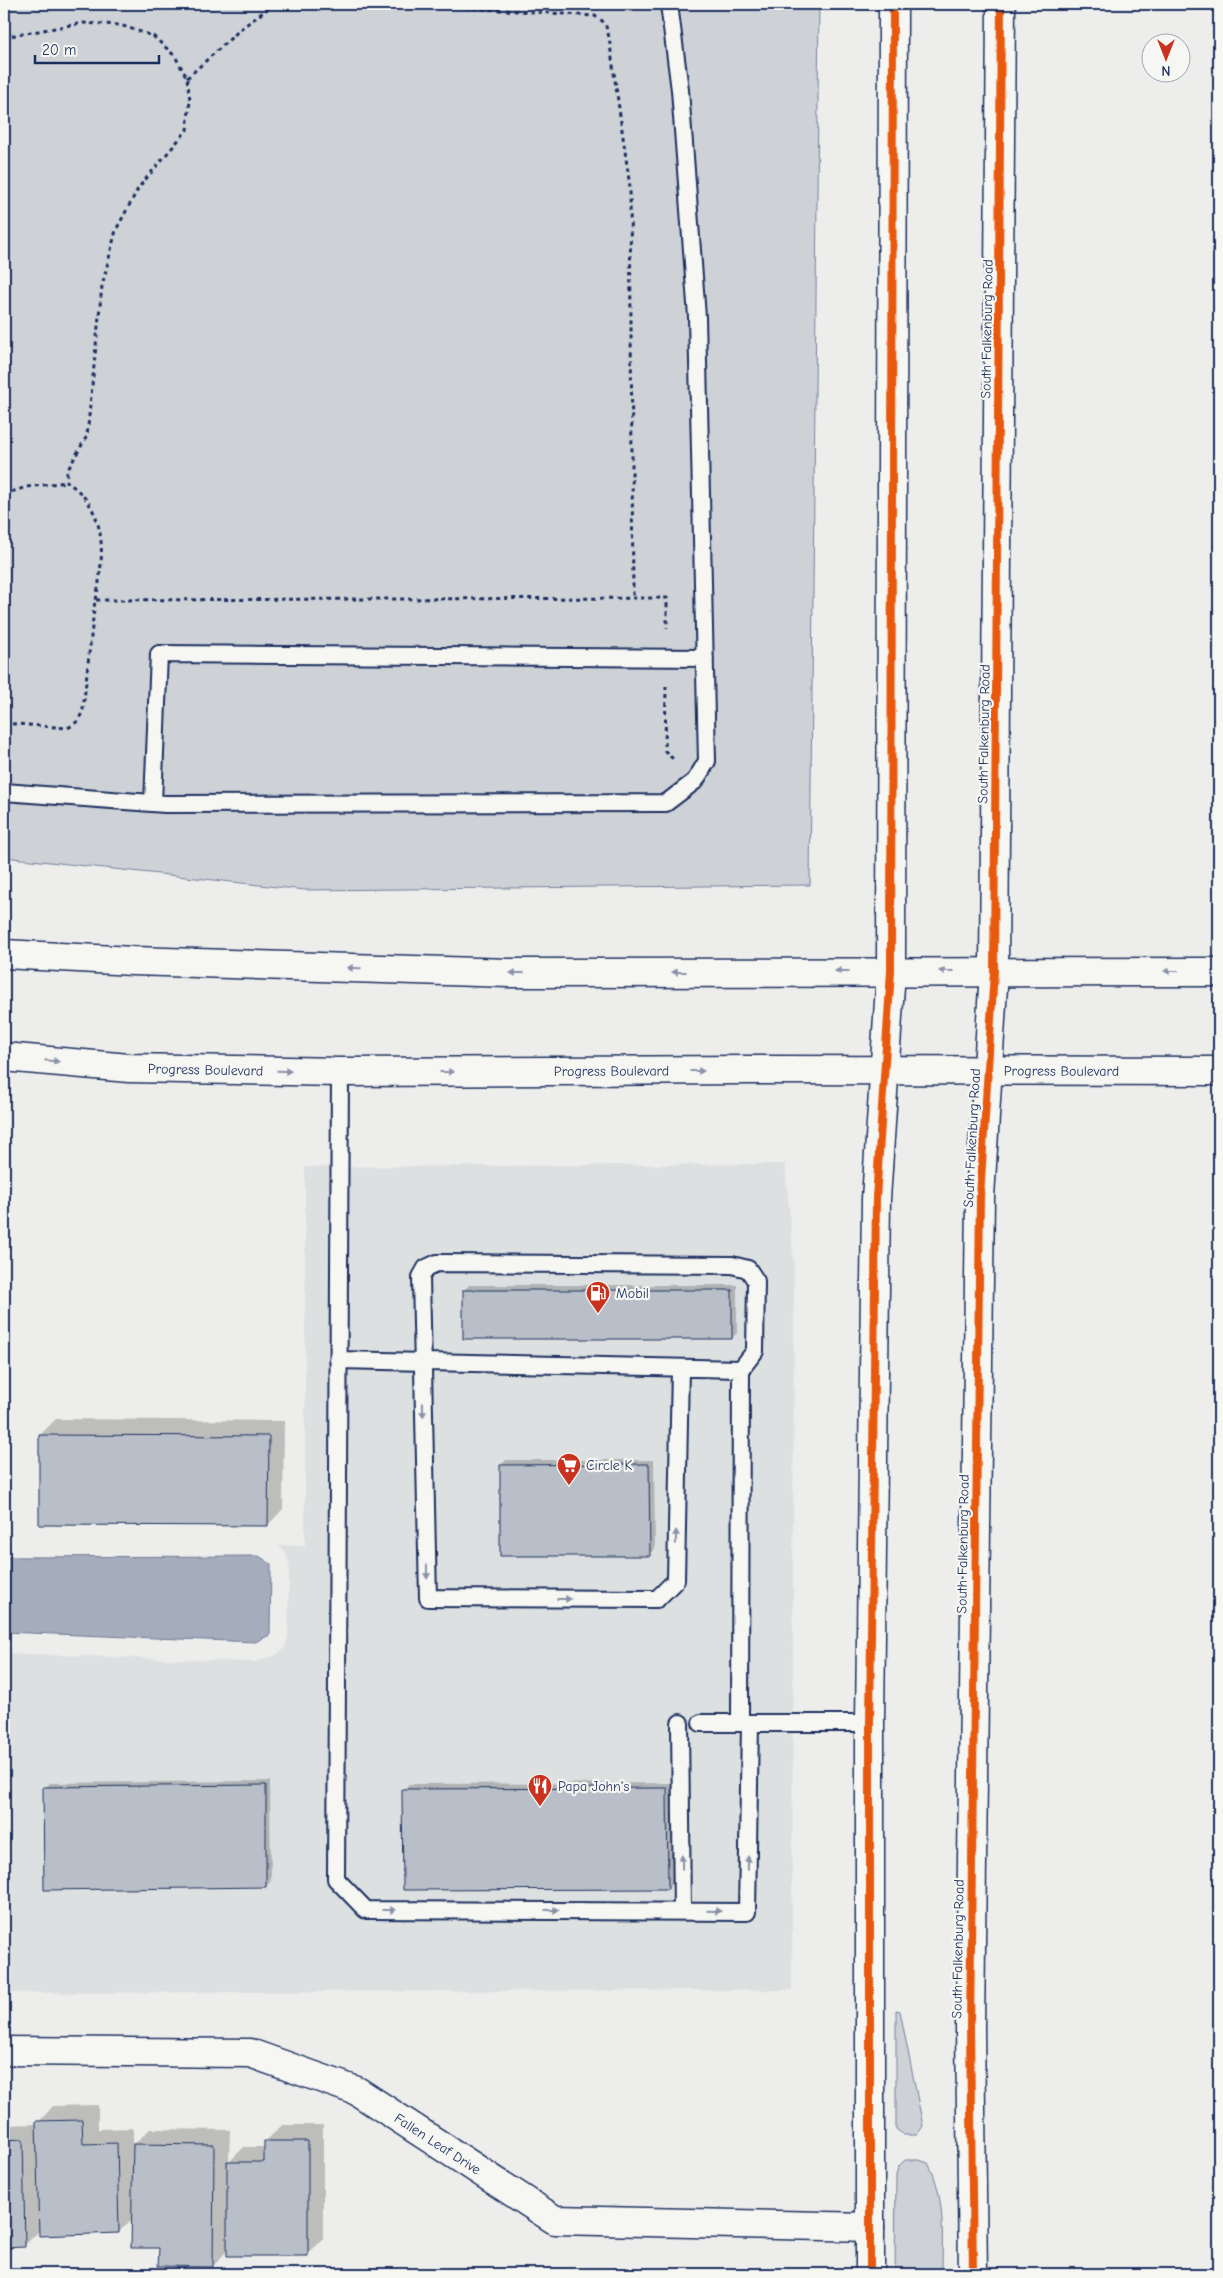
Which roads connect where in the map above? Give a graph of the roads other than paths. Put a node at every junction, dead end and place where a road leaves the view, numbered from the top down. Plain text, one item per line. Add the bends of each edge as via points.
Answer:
1 (669, 4) edge
2 (893, 4) edge
3 (1001, 4) edge
4 (705, 658) junction
5 (4, 792) edge
6 (153, 803) junction
7 (4, 954) edge
8 (890, 971) junction
9 (994, 971) junction
10 (1219, 972) edge
11 (4, 1056) edge
12 (883, 1070) junction
13 (988, 1070) junction
14 (1219, 1071) edge
15 (340, 1072) junction
16 (338, 1360) junction
17 (422, 1361) junction
18 (680, 1368) junction
19 (742, 1369) junction
20 (680, 1723) dead end
21 (701, 1723) dead end
22 (745, 1723) junction
23 (870, 1723) junction
24 (682, 1911) junction
25 (4, 2051) edge
26 (870, 2227) junction
27 (870, 2274) edge
28 (973, 2274) edge

1 - 4 lane via 680,90 698,318
2 - 8 street
3 - 9 street, South Falkenburg Road
4 - 6 lane via 707,761 695,781 666,803
4 - 6 lane via 159,654
5 - 6 lane
8 -> 7 street via 509,973
9 -> 8 street
8 - 12 street
10 -> 9 street
9 - 13 street, South Falkenburg Road
11 -> 15 street, Progress Boulevard via 130,1068
12 - 13 street, Progress Boulevard
15 -> 12 street, Progress Boulevard
12 - 23 street via 877,1192
13 - 14 street, Progress Boulevard
13 - 28 street, South Falkenburg Road via 980,1207 970,2027
15 - 16 lane
16 - 17 lane
16 -> 24 lane via 336,1879 366,1910
17 - 18 lane
17 -> 18 lane via 428,1598 657,1599 676,1580
17 - 19 lane via 421,1276 426,1268 437,1264 732,1265 748,1269 756,1281 755,1351
18 - 19 lane
19 - 22 lane
24 -> 20 lane
21 - 22 lane
22 - 23 lane
24 -> 22 lane via 747,1912
23 - 26 street
25 - 26 street, Fallen Leaf Drive via 250,2053 357,2091 555,2220
26 - 27 street

